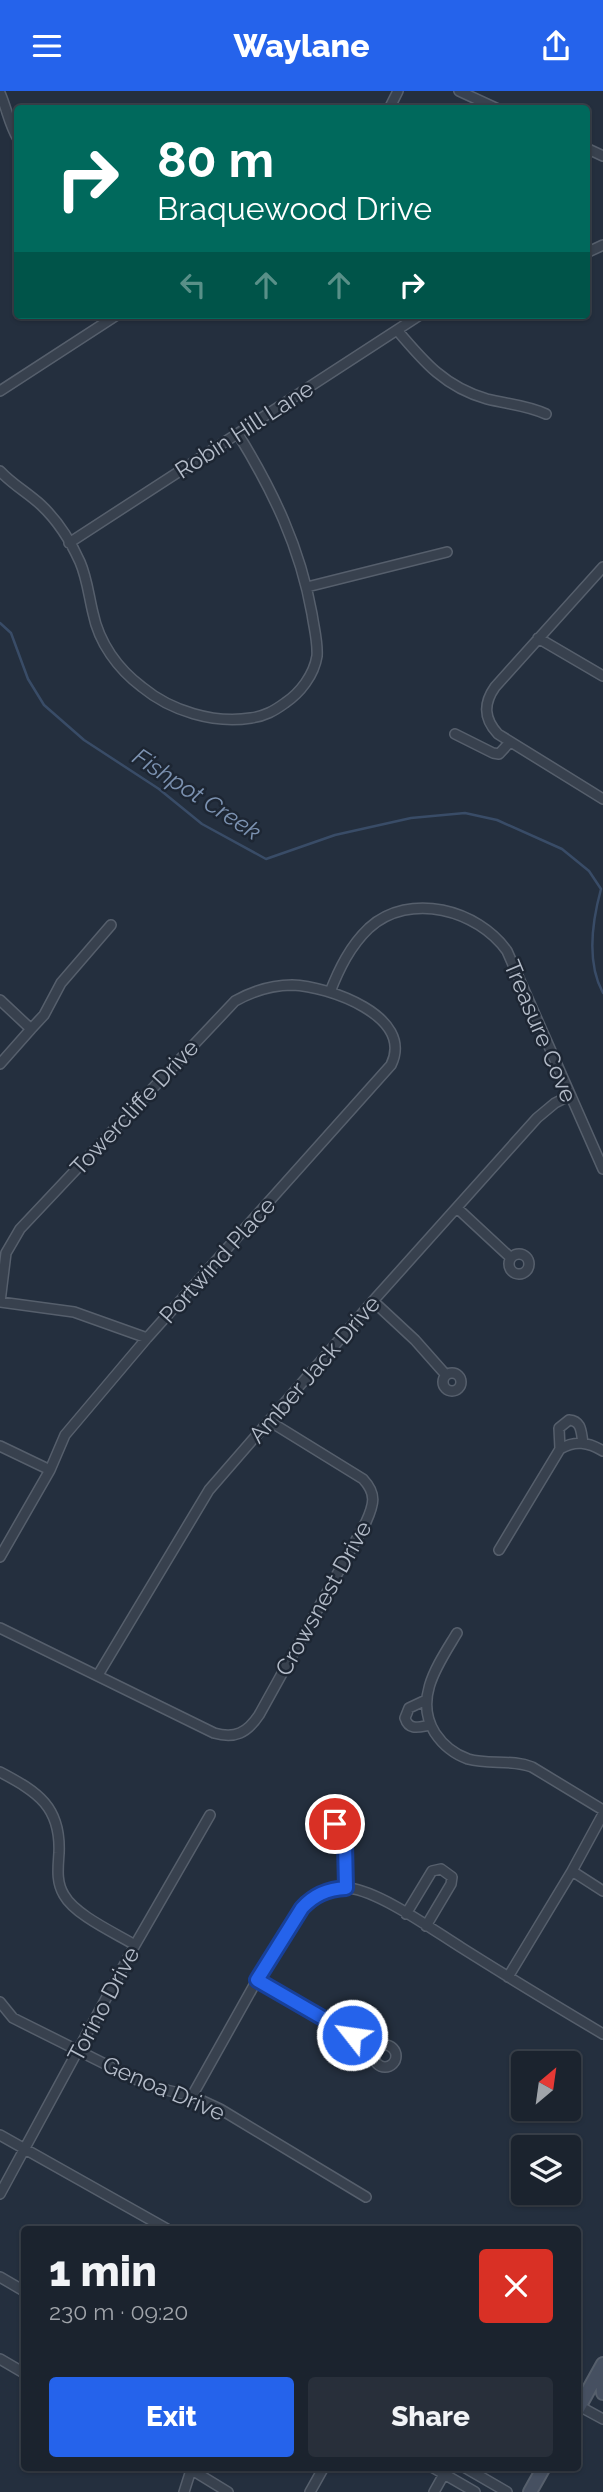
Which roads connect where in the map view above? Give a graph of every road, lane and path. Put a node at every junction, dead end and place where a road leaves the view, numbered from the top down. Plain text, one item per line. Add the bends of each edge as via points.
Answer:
1 (459, 91) edge
2 (0, 93) edge
3 (489, 105) edge
4 (14, 133) edge
5 (111, 319) edge
6 (414, 319) edge
7 (397, 330) junction
8 (0, 391) edge
9 (546, 414) dead end
10 (238, 434) junction
11 (0, 471) edge
12 (69, 543) junction
13 (447, 552) dead end
14 (603, 567) edge
15 (307, 587) junction
16 (538, 638) junction
17 (603, 676) edge
18 (455, 734) dead end
19 (510, 741) junction
20 (603, 799) edge
21 (111, 925) dead end
22 (330, 992) junction
23 (0, 1000) edge
24 (31, 1029) junction
25 (0, 1064) edge
26 (569, 1096) junction
27 (603, 1169) edge
28 (457, 1208) junction
29 (511, 1258) dead end
30 (373, 1301) junction
31 (0, 1303) edge
32 (147, 1338) junction
33 (446, 1375) dead end
34 (269, 1421) junction
35 (583, 1443) junction
36 (0, 1446) edge
37 (560, 1449) junction
38 (603, 1451) edge
39 (50, 1470) junction
40 (499, 1550) dead end
41 (0, 1557) edge
42 (0, 1628) edge
43 (457, 1633) dead end
44 (98, 1675) junction
45 (426, 1700) junction
46 (430, 1725) junction
47 (0, 1772) edge
48 (603, 1812) edge
49 (210, 1815) dead end
50 (345, 1843) dead end
51 (572, 1871) junction
52 (346, 1888) junction
53 (603, 1891) edge
54 (406, 1914) junction
55 (426, 1926) junction
56 (135, 1945) junction
57 (508, 1977) junction
58 (257, 1980) junction
59 (0, 2003) edge
60 (603, 2034) edge
61 (376, 2049) dead end
62 (78, 2051) junction
63 (192, 2097) junction
64 (0, 2135) edge
65 (24, 2148) junction
66 (0, 2194) edge
67 (366, 2197) dead end
68 (162, 2226) edge
69 (0, 2277) edge
70 (21, 2289) edge
71 (0, 2359) edge
72 (603, 2364) edge
73 (21, 2371) edge
74 (603, 2393) edge
75 (581, 2403) edge
76 (581, 2409) edge
77 (603, 2419) edge
78 (189, 2471) edge
79 (192, 2471) edge
80 (322, 2471) edge
81 (446, 2471) edge
82 (469, 2471) edge
83 (473, 2471) edge
84 (542, 2471) edge
85 (462, 2489) edge
86 (184, 2492) edge
87 (228, 2492) edge
88 (310, 2492) edge
89 (435, 2492) edge
90 (475, 2492) edge
91 (507, 2492) edge
92 (530, 2492) edge

1 - 3 street
2 - 4 street
5 - 8 street
6 - 7 street, Robin Hill Lane
7 - 9 street via 443,378 485,398
7 - 10 street, Robin Hill Lane
10 - 12 street, Robin Hill Lane
10 - 15 street via 281,510
11 - 12 street via 51,515
12 - 15 street via 80,563 101,640 115,660 158,699 197,715 251,718 267,715 294,697 317,657
13 - 15 street
14 - 16 street
16 - 17 street
16 - 19 street via 486,704 488,721
18 - 19 street via 499,754
19 - 20 street
21 - 24 street via 57,987 47,1010
22 - 26 street, Treasure Cove via 353,946 387,916 432,908 464,916 507,951
22 - 31 street, Towercliffe Drive via 277,986 249,993 224,1011 20,1229 6,1252
22 - 32 street, Portwind Place via 358,1003 388,1029 395,1047 391,1065
23 - 24 street
24 - 25 street
26 - 27 street, Treasure Cove
26 - 28 street, Amber Jack Drive via 537,1118
28 - 29 street
28 - 30 street, Amber Jack Drive
30 - 33 street
30 - 34 street, Amber Jack Drive
31 - 32 street via 74,1312
32 - 39 street, Portwind Place via 65,1435
34 - 44 street, Amber Jack Drive via 202,1500
34 - 44 street, Crowsnest Drive via 363,1479 374,1499 366,1522 259,1714 239,1734 214,1733
35 - 37 street
35 - 37 street via 579,1425 569,1420 559,1428
35 - 38 street
36 - 39 street
37 - 40 street
39 - 41 street, Portwind Place
42 - 44 street
43 - 45 street via 429,1683
45 - 46 street
45 - 46 street via 409,1708 405,1718 413,1727
46 - 48 street via 441,1742 466,1759 523,1764
47 - 56 street via 33,1791 52,1813 59,1838 57,1877 68,1901
48 - 51 street
49 - 56 street, Torino Drive
50 - 52 street
51 - 53 street
51 - 57 street
52 - 54 street via 369,1893
52 - 58 street via 329,1889 302,1908
54 - 55 street
54 - 55 street via 432,1871 441,1869 452,1877 451,1884
55 - 57 street
56 - 62 street, Torino Drive
57 - 60 street
58 - 61 street
58 - 63 street
59 - 62 street, Genoa Drive via 13,2018
62 - 63 street, Genoa Drive via 149,2086
62 - 65 street, Torino Drive
63 - 67 street, Genoa Drive via 220,2109
64 - 65 street
65 - 66 street, Torino Drive
65 - 68 street
69 - 70 street
71 - 73 street
72 - 74 main road
72 - 75 main road
76 - 77 street
78 - 86 street
79 - 87 street
80 - 88 street
81 - 85 street
81 - 89 street
82 - 85 street
83 - 91 street
84 - 92 main road
85 - 90 street

